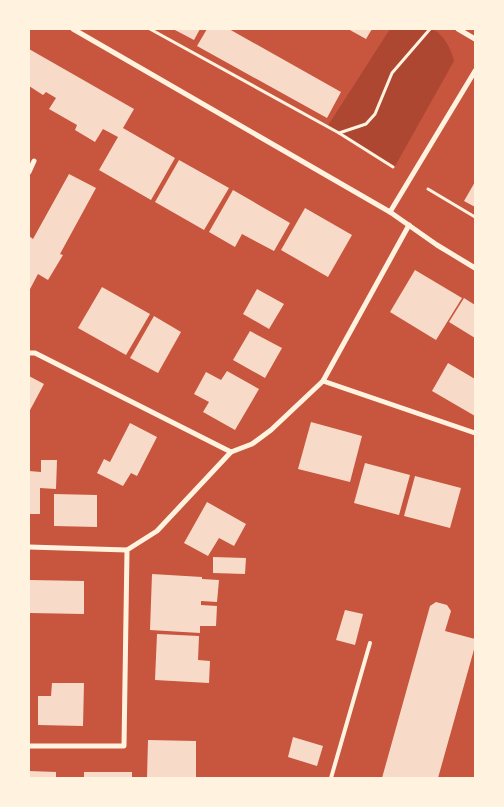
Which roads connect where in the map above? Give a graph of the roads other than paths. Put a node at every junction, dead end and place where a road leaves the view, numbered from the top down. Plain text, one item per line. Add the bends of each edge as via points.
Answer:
1 (73, 29) edge
2 (458, 29) edge
3 (475, 39) edge
4 (475, 71) edge
5 (34, 161) dead end
6 (29, 172) edge
7 (390, 212) junction
8 (408, 225) junction
9 (475, 268) edge
10 (29, 353) edge
11 (324, 381) junction
12 (475, 433) edge
13 (231, 452) junction
14 (29, 547) edge
15 (128, 550) junction
16 (370, 643) dead end
17 (29, 746) edge
18 (331, 778) edge

1 - 7 street
2 - 3 street
4 - 7 street
5 - 6 street
7 - 8 street
8 - 9 street
8 - 11 street
10 - 13 street
11 - 12 street
11 - 13 street via 271,430 252,444
13 - 15 street via 157,531
14 - 15 street
15 - 17 street via 124,746
16 - 18 lane

